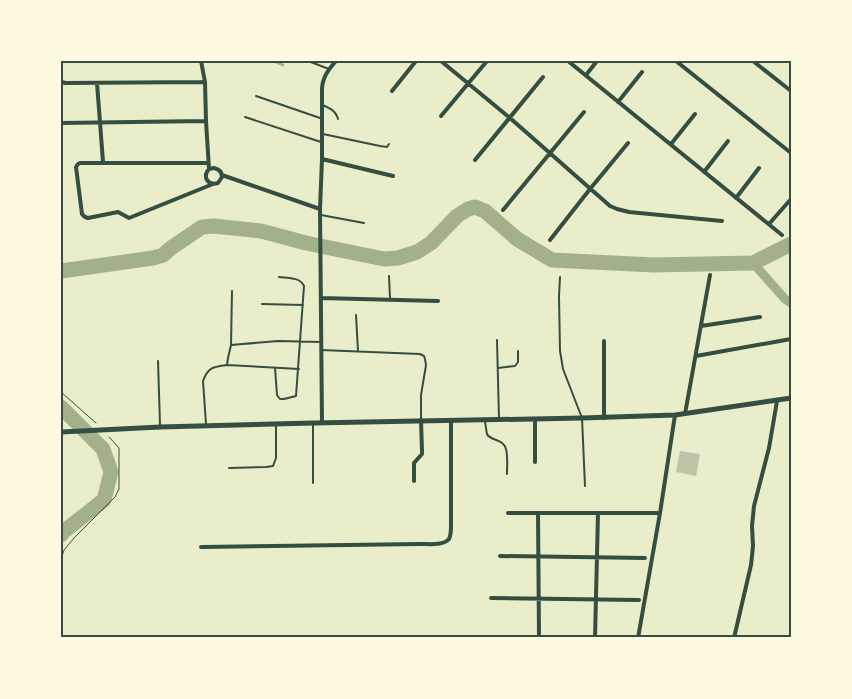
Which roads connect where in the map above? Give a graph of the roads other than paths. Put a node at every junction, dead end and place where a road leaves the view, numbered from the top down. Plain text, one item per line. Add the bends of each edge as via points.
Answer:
1 (201, 61) edge
2 (308, 61) edge
3 (336, 61) edge
4 (416, 61) edge
5 (441, 61) edge
6 (487, 61) edge
7 (568, 61) edge
8 (597, 61) edge
9 (676, 61) edge
10 (753, 61) edge
11 (329, 70) junction
12 (642, 72) dead end
13 (586, 76) junction
14 (543, 77) dead end
15 (61, 80) edge
16 (205, 82) junction
17 (97, 83) junction
18 (469, 83) junction
19 (392, 91) dead end
20 (791, 91) edge
21 (256, 96) dead end
22 (618, 102) junction
23 (322, 106) junction
24 (584, 112) dead end
25 (695, 114) dead end
26 (441, 116) dead end
27 (245, 117) dead end
28 (322, 118) junction
29 (510, 118) junction
30 (338, 119) dead end
31 (206, 121) junction
32 (100, 122) junction
33 (61, 124) edge
34 (322, 134) junction
35 (728, 141) dead end
36 (322, 143) junction
37 (628, 143) dead end
38 (389, 144) dead end
39 (671, 144) junction
40 (550, 152) junction
41 (791, 152) edge
42 (322, 159) junction
43 (475, 160) dead end
44 (103, 162) junction
45 (208, 163) junction
46 (760, 168) dead end
47 (209, 169) junction
48 (704, 172) junction
49 (222, 175) junction
50 (393, 176) dead end
51 (213, 184) junction
52 (590, 189) junction
53 (736, 198) junction
54 (791, 199) edge
55 (320, 210) junction
56 (503, 210) dead end
57 (321, 215) junction
58 (722, 221) dead end
59 (364, 223) dead end
60 (769, 224) junction
61 (782, 235) dead end
62 (550, 240) dead end
63 (710, 274) dead end
64 (279, 276) dead end
65 (389, 276) dead end
66 (560, 277) dead end
67 (232, 290) dead end
68 (321, 298) junction
69 (390, 299) junction
70 (438, 300) dead end
71 (262, 304) dead end
72 (303, 305) junction
73 (356, 315) dead end
74 (760, 317) dead end
75 (701, 326) junction
76 (791, 339) edge
77 (497, 340) dead end
78 (604, 341) dead end
79 (301, 342) junction
80 (321, 342) junction
81 (232, 345) junction
82 (321, 350) junction
83 (518, 351) dead end
84 (358, 352) junction
85 (696, 356) junction
86 (158, 361) dead end
87 (227, 366) junction
88 (275, 368) junction
89 (498, 368) junction
90 (299, 369) junction
91 (791, 398) edge
92 (777, 401) junction
93 (685, 414) junction
94 (675, 415) junction
95 (582, 418) junction
96 (604, 418) junction
97 (485, 419) junction
98 (499, 419) junction
99 (535, 419) junction
100 (421, 420) junction
101 (451, 420) junction
102 (313, 423) junction
103 (322, 423) junction
104 (276, 424) junction
105 (206, 426) junction
106 (160, 427) junction
107 (61, 432) edge
108 (536, 462) dead end
109 (229, 468) dead end
110 (507, 474) dead end
111 (414, 481) dead end
112 (313, 483) dead end
113 (584, 486) dead end
114 (660, 512) junction
115 (508, 513) dead end
116 (538, 513) junction
117 (598, 513) junction
118 (201, 547) dead end
119 (500, 556) dead end
120 (539, 557) junction
121 (597, 558) junction
122 (645, 558) dead end
123 (491, 598) dead end
124 (539, 599) junction
125 (596, 600) junction
126 (639, 600) dead end
127 (539, 638) edge
128 (595, 638) edge
129 (638, 638) edge
130 (734, 638) edge

1 - 16 street
2 - 11 lane
3 - 11 street
4 - 19 street
5 - 18 street
6 - 18 street
7 - 13 street
8 - 13 street
9 - 41 street
10 - 20 street
11 - 23 street via 322,84
12 - 22 street
13 - 22 street
14 - 29 street
15 - 17 street
16 - 17 street
16 - 31 street
17 - 32 street
18 - 26 street
18 - 29 street
21 - 28 lane
22 - 39 street
23 - 28 street
23 - 30 lane via 330,108
24 - 40 street
25 - 39 street
27 - 36 lane
28 - 34 street
29 - 40 street
29 - 43 street
31 - 32 street
31 - 45 street
32 - 33 street
32 - 44 street
34 - 36 street
34 - 38 lane via 380,146
35 - 48 street
36 - 42 street
37 - 52 street
39 - 48 street
40 - 52 street
40 - 56 street
42 - 50 street
42 - 55 street
44 - 45 street
44 - 51 street via 80,162 76,167 82,214 88,218 116,212 129,218
45 - 47 street
46 - 53 street
47 - 49 street via 217,168
47 - 51 street via 206,178
48 - 53 street
49 - 51 street via 220,181
49 - 55 street
52 - 58 street via 610,206 629,212
52 - 62 street
53 - 60 street
54 - 60 street
55 - 57 street
57 - 59 lane
57 - 68 street
60 - 61 street
63 - 75 street
64 - 72 lane via 302,282
65 - 69 lane
66 - 95 lane via 560,351
67 - 81 lane
68 - 69 street
68 - 80 street
69 - 70 street
71 - 72 lane
72 - 79 lane
73 - 84 lane
74 - 75 street
75 - 85 street
76 - 85 street
77 - 89 lane
78 - 96 street
79 - 80 lane
79 - 81 lane
79 - 90 lane
80 - 82 street
81 - 87 lane
82 - 84 lane
82 - 103 street
83 - 89 lane via 515,366
84 - 100 lane via 424,356
85 - 93 street
86 - 106 lane
87 - 88 lane
87 - 105 lane via 214,367 205,375
88 - 90 lane
88 - 90 lane via 277,394 284,400 296,396
89 - 98 lane
91 - 92 street
92 - 93 street
92 - 130 street via 754,506 751,565
93 - 94 street
94 - 96 street
94 - 114 street
95 - 96 street
95 - 99 street
95 - 113 lane
97 - 98 street
97 - 101 street
97 - 110 lane via 487,435 506,448
98 - 99 street
99 - 108 street
100 - 101 street
100 - 103 street
100 - 111 street via 422,454 414,463
101 - 118 street via 451,526 445,542
102 - 103 street
102 - 104 street
102 - 112 lane
104 - 105 street
104 - 109 lane via 273,466
105 - 106 street
106 - 107 street
114 - 117 street
114 - 129 street
115 - 116 street
116 - 117 street
116 - 120 street
117 - 121 street
119 - 120 street
120 - 121 street
120 - 124 street
121 - 122 street
121 - 125 street
123 - 124 street
124 - 125 street
124 - 127 street
125 - 126 street
125 - 128 street

